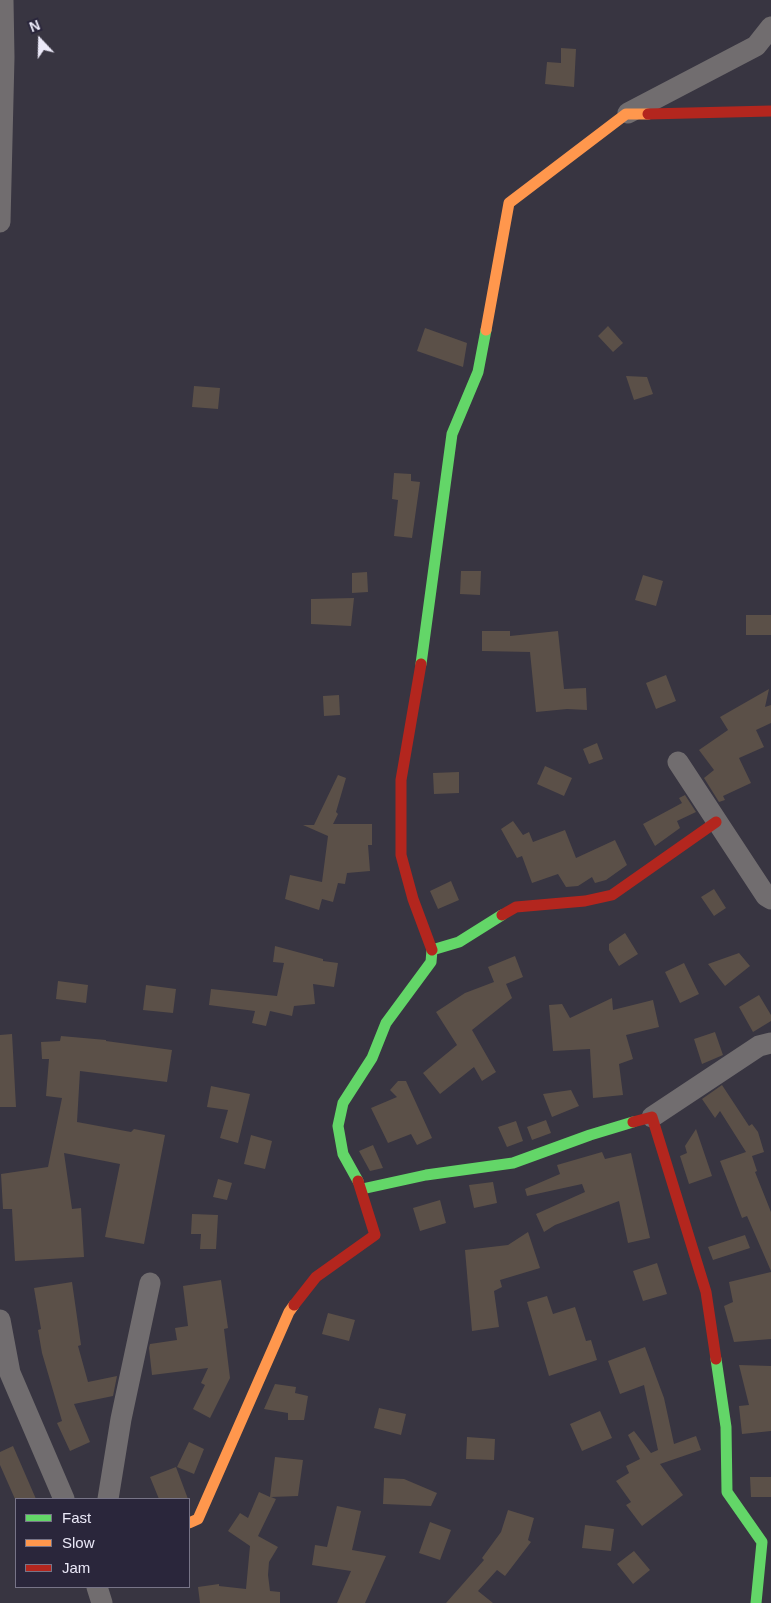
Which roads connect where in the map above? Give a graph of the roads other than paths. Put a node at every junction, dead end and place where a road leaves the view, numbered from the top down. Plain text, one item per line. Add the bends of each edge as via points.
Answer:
1 (3, 0) edge
2 (771, 27) edge
3 (771, 111) edge
4 (626, 114) junction
5 (0, 222) edge
6 (678, 762) dead end
7 (716, 822) junction
8 (771, 899) edge
9 (432, 950) junction
10 (771, 1043) edge
11 (652, 1117) junction
12 (362, 1189) junction
13 (150, 1283) dead end
14 (0, 1320) edge
15 (5, 1375) edge
16 (64, 1498) edge
17 (108, 1498) edge
18 (190, 1523) edge
19 (97, 1588) edge
20 (102, 1603) edge
21 (756, 1603) edge

1 - 5 street
2 - 4 street via 756,46
3 - 4 street
4 - 9 street via 509,203 478,372 452,434 423,652 401,780 401,855
6 - 7 street
7 - 8 street
7 - 9 street via 612,895 516,907 459,942
9 - 12 street via 431,962 386,1023 372,1058 343,1103 338,1126 343,1154
10 - 11 street via 759,1046
11 - 12 street via 513,1163 426,1175
11 - 21 street via 706,1292 726,1427 727,1492 762,1542
12 - 18 street via 375,1235 316,1277 289,1312 198,1519
13 - 17 street via 120,1419
14 - 15 street
15 - 16 street
19 - 20 street

